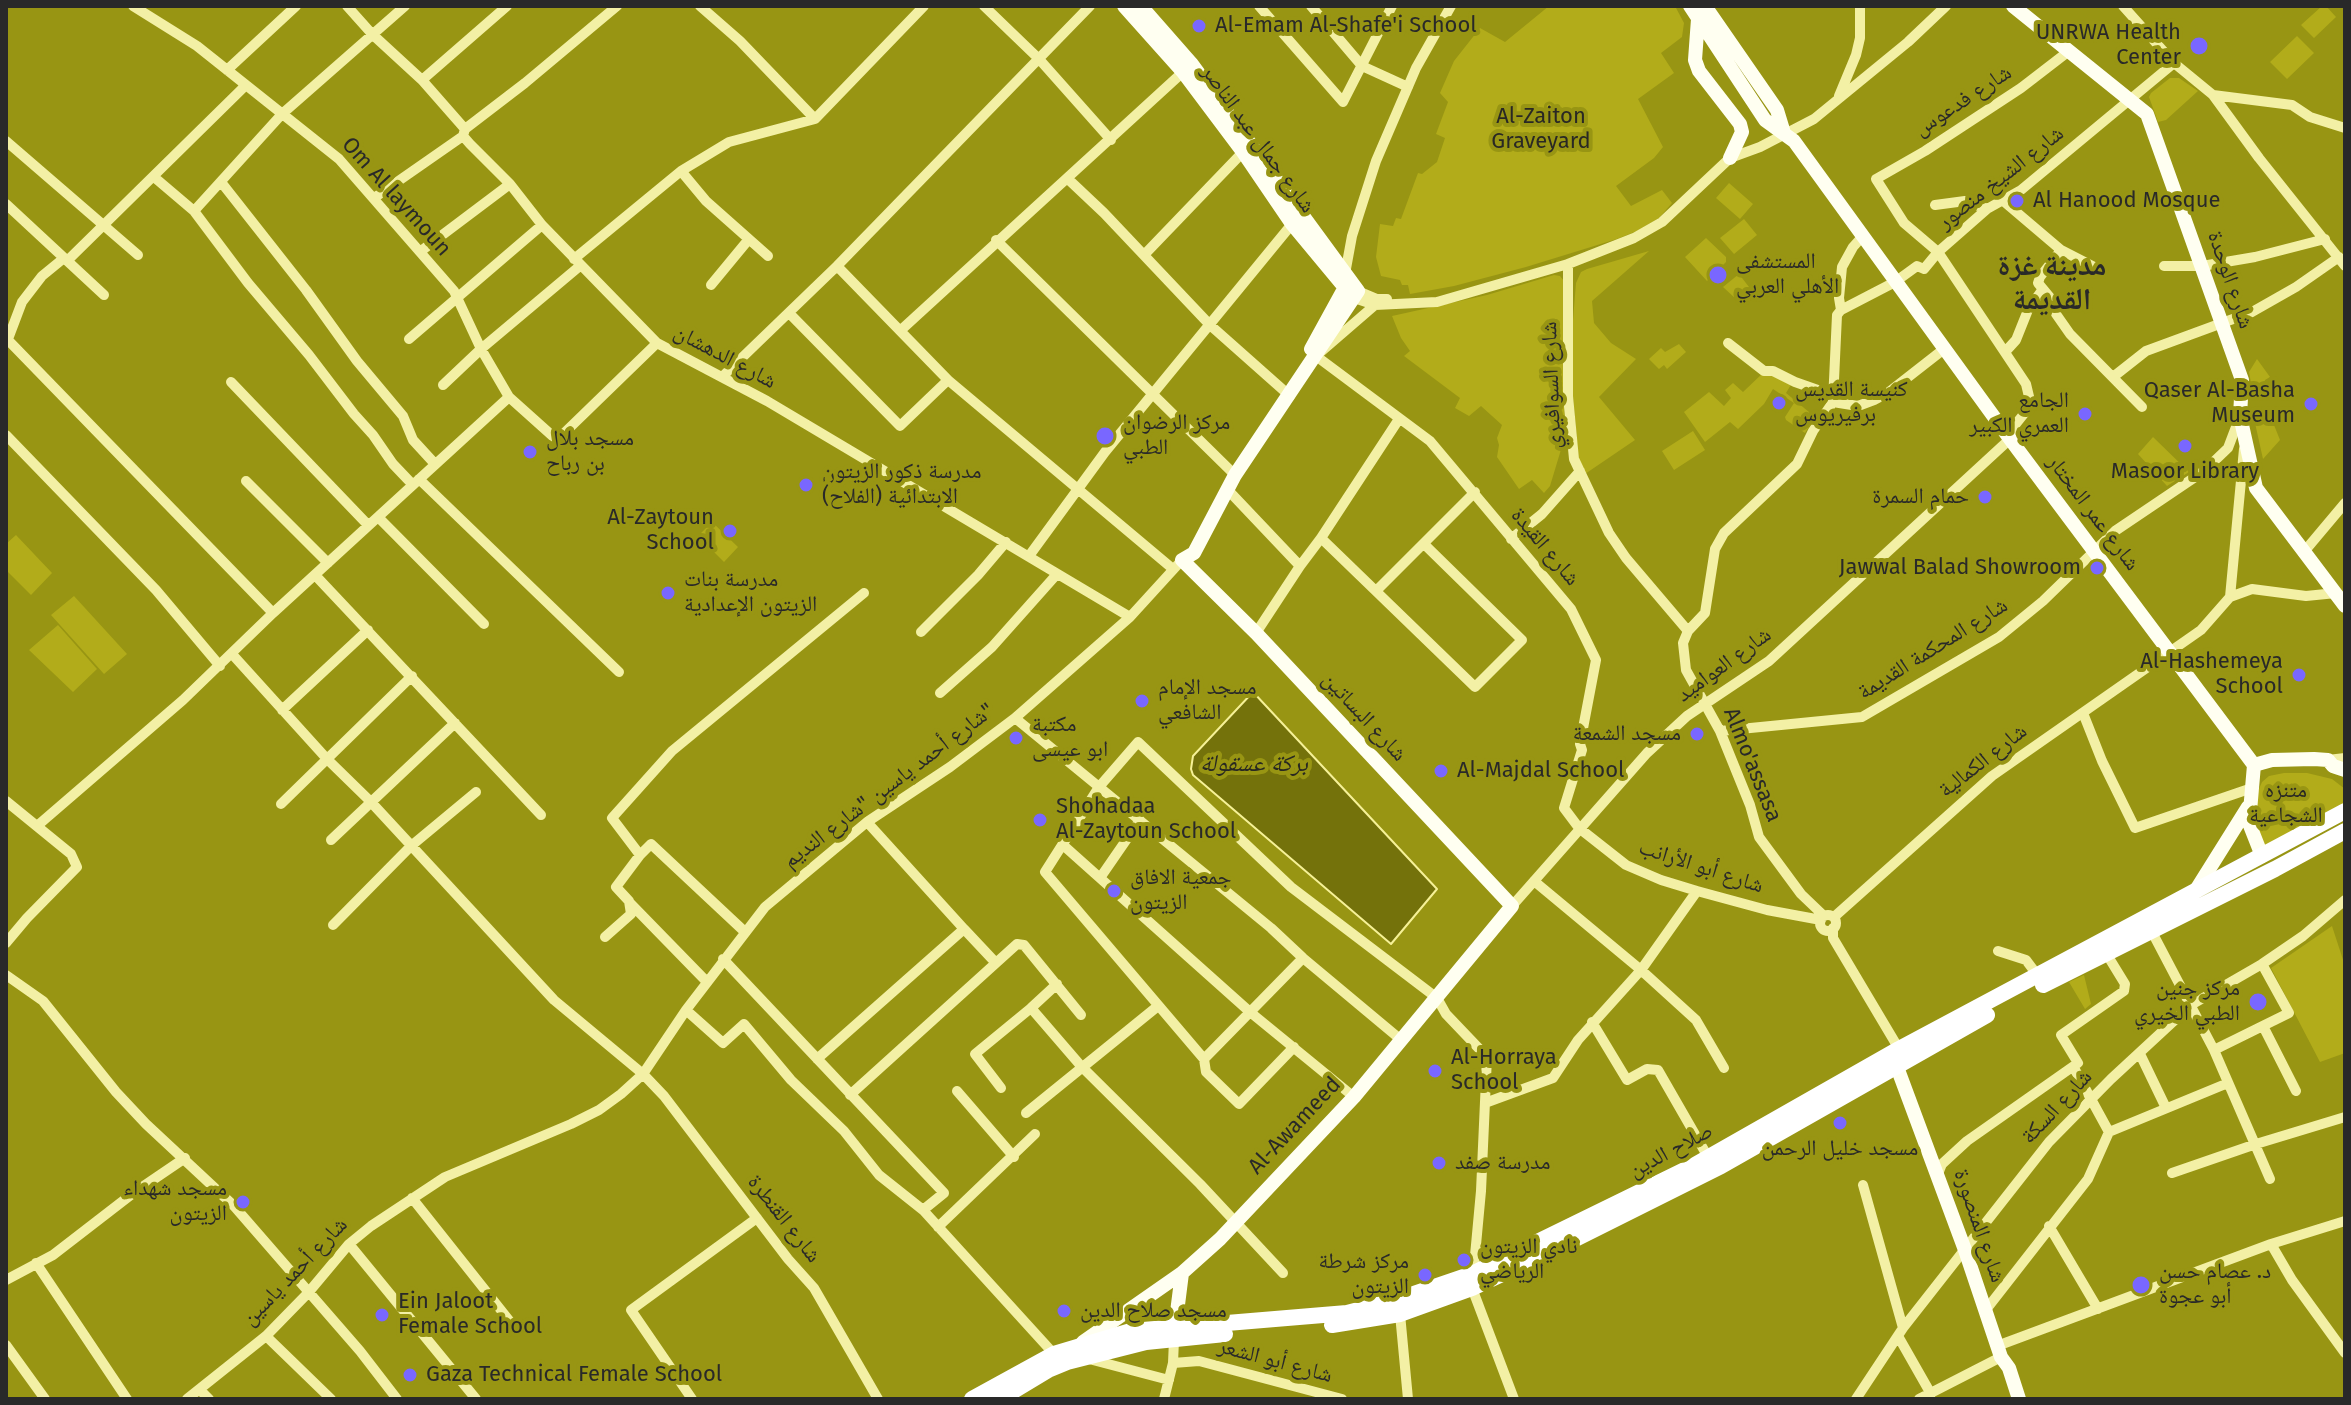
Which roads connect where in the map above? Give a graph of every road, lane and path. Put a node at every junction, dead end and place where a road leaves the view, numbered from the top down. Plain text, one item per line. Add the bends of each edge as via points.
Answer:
1 (133, 6) edge
2 (296, 6) edge
3 (347, 6) edge
4 (405, 6) edge
5 (507, 6) edge
6 (617, 6) edge
7 (700, 6) edge
8 (924, 6) edge
9 (984, 6) edge
10 (1090, 6) edge
11 (1124, 6) edge
12 (1141, 6) edge
13 (1259, 6) edge
14 (1311, 6) edge
15 (1392, 6) edge
16 (1451, 6) edge
17 (1860, 6) edge
18 (1946, 6) edge
19 (2013, 6) edge
20 (2123, 6) edge
21 (1698, 10) edge
22 (372, 34) junction
23 (2069, 51) junction
24 (1039, 59) junction
25 (2174, 63) junction
26 (1362, 66) junction
27 (227, 70) junction
28 (1183, 72) junction
29 (422, 80) junction
30 (246, 85) junction
31 (1408, 87) junction
32 (2213, 95) junction
33 (1838, 99) junction
34 (2131, 100) junction
35 (282, 114) junction
36 (815, 119) junction
37 (2345, 128) edge
38 (464, 132) junction
39 (1784, 133) junction
40 (1111, 140) junction
41 (6, 141) edge
42 (1243, 152) junction
43 (1730, 158) junction
44 (681, 171) junction
45 (154, 177) junction
46 (1068, 179) junction
47 (221, 182) junction
48 (510, 184) junction
49 (374, 198) junction
50 (2001, 199) junction
51 (6, 204) edge
52 (1935, 205) dead end
53 (1987, 209) junction
54 (194, 211) junction
55 (1292, 224) junction
56 (102, 225) junction
57 (542, 225) junction
58 (1862, 237) junction
59 (749, 239) junction
60 (2325, 239) junction
61 (996, 240) junction
62 (2061, 250) junction
63 (421, 251) junction
64 (1938, 252) junction
65 (138, 255) dead end
66 (1144, 255) junction
67 (768, 256) dead end
68 (66, 259) junction
69 (2342, 261) edge
70 (578, 262) junction
71 (1568, 264) junction
72 (837, 266) junction
73 (2164, 266) dead end
74 (2202, 266) junction
75 (2100, 270) dead end
76 (1895, 282) junction
77 (711, 285) dead end
78 (1351, 288) junction
79 (2043, 289) junction
80 (104, 295) dead end
81 (458, 299) junction
82 (1437, 302) junction
83 (1375, 305) junction
84 (1841, 310) junction
85 (789, 313) junction
86 (2223, 324) junction
87 (1210, 325) junction
88 (901, 330) junction
89 (7, 338) edge
90 (409, 339) dead end
91 (657, 343) junction
92 (1728, 343) dead end
93 (481, 349) junction
94 (1944, 349) junction
95 (2005, 352) junction
96 (1316, 356) junction
97 (723, 376) junction
98 (2113, 377) junction
99 (948, 380) junction
100 (231, 382) dead end
101 (443, 385) dead end
102 (1288, 393) junction
103 (1152, 395) junction
104 (509, 397) junction
105 (1833, 399) junction
106 (2142, 407) dead end
107 (2240, 416) junction
108 (1399, 419) junction
109 (6, 435) edge
110 (2010, 439) junction
111 (2246, 439) junction
112 (435, 464) junction
113 (1580, 471) junction
114 (1231, 479) junction
115 (246, 481) dead end
116 (416, 482) junction
117 (1078, 488) junction
118 (1475, 492) junction
119 (2345, 503) edge
120 (378, 517) junction
121 (368, 525) junction
122 (1321, 538) junction
123 (1511, 539) junction
124 (1006, 542) junction
125 (1424, 544) junction
126 (2094, 550) junction
127 (2303, 553) junction
128 (1029, 556) junction
129 (328, 563) junction
130 (1178, 564) junction
131 (1300, 566) junction
132 (1057, 574) junction
133 (315, 575) junction
134 (1376, 591) junction
135 (864, 593) dead end
136 (2230, 597) junction
137 (2340, 600) edge
138 (273, 613) junction
139 (1130, 617) junction
140 (484, 624) dead end
141 (368, 630) junction
142 (1688, 631) junction
143 (921, 632) dead end
144 (1256, 633) junction
145 (2170, 653) junction
146 (232, 654) junction
147 (220, 666) junction
148 (619, 672) dead end
149 (412, 676) junction
150 (940, 693) dead end
151 (1704, 703) junction
152 (282, 710) junction
153 (2083, 713) junction
154 (1015, 718) junction
155 (455, 723) junction
156 (1720, 731) junction
157 (2345, 758) edge
158 (327, 759) junction
159 (2328, 760) junction
160 (2254, 765) junction
161 (2345, 770) edge
162 (1099, 787) junction
163 (2252, 788) junction
164 (476, 792) dead end
165 (6, 801) edge
166 (370, 801) junction
167 (281, 804) dead end
168 (2248, 807) junction
169 (2345, 811) edge
170 (541, 815) dead end
171 (1140, 820) junction
172 (867, 822) junction
173 (37, 826) junction
174 (1579, 828) junction
175 (2345, 831) edge
176 (331, 840) dead end
177 (1063, 845) junction
178 (411, 846) junction
179 (640, 855) junction
180 (2262, 856) junction
181 (1100, 878) junction
182 (1534, 881) junction
183 (2196, 890) junction
184 (1697, 891) junction
185 (2345, 900) edge
186 (629, 901) junction
187 (1512, 906) junction
188 (1828, 920) junction
189 (333, 925) dead end
190 (964, 929) junction
191 (745, 932) junction
192 (2152, 932) junction
193 (605, 937) dead end
194 (6, 943) edge
195 (1998, 951) dead end
196 (2106, 953) junction
197 (1303, 958) junction
198 (723, 959) junction
199 (995, 962) junction
200 (2262, 964) junction
201 (1641, 970) junction
202 (6, 975) edge
203 (2038, 976) junction
204 (707, 982) junction
205 (1057, 984) junction
206 (1437, 998) junction
207 (2191, 1005) junction
208 (1158, 1006) junction
209 (1031, 1008) junction
210 (686, 1010) junction
211 (1250, 1012) junction
212 (1081, 1015) dead end
213 (1592, 1022) junction
214 (2263, 1026) junction
215 (1400, 1039) junction
216 (1294, 1047) junction
217 (2214, 1050) junction
218 (2140, 1054) junction
219 (817, 1059) junction
220 (1204, 1059) junction
221 (1900, 1059) junction
222 (1081, 1066) junction
223 (1724, 1068) dead end
224 (2074, 1068) junction
225 (643, 1074) junction
226 (2228, 1083) junction
227 (1001, 1088) dead end
228 (957, 1091) dead end
229 (2296, 1091) dead end
230 (850, 1095) junction
231 (1354, 1097) junction
232 (2092, 1099) junction
233 (1485, 1103) junction
234 (2166, 1108) junction
235 (1026, 1113) dead end
236 (2345, 1117) edge
237 (2109, 1132) junction
238 (1035, 1134) dead end
239 (528, 1144) joint
240 (2256, 1144) junction
241 (1014, 1157) junction
242 (1708, 1157) junction
243 (185, 1158) junction
244 (1940, 1169) junction
245 (2172, 1173) dead end
246 (2270, 1179) dead end
247 (1863, 1185) dead end
248 (412, 1198) junction
249 (923, 1210) junction
250 (757, 1218) junction
251 (2345, 1221) edge
252 (1235, 1222) junction
253 (2049, 1226) junction
254 (938, 1227) junction
255 (349, 1244) junction
256 (2271, 1244) junction
257 (1968, 1247) junction
258 (36, 1263) junction
259 (1182, 1273) junction
260 (1283, 1273) dead end
261 (6, 1280) edge
262 (1472, 1281) junction
263 (308, 1293) junction
264 (1988, 1307) junction
265 (2098, 1309) junction
266 (1400, 1314) junction
267 (512, 1324) dead end
268 (1901, 1332) junction
269 (1174, 1333) junction
270 (266, 1336) junction
271 (6, 1345) edge
272 (1082, 1351) junction
273 (2345, 1353) edge
274 (1054, 1354) junction
275 (2003, 1354) junction
276 (1173, 1363) junction
277 (1169, 1380) junction
278 (200, 1390) junction
279 (1931, 1394) junction
280 (45, 1399) edge
281 (127, 1399) edge
282 (187, 1399) edge
283 (209, 1399) edge
284 (331, 1399) edge
285 (397, 1399) edge
286 (476, 1399) edge
287 (692, 1399) edge
288 (878, 1399) edge
289 (972, 1399) edge
290 (1000, 1399) edge
291 (1164, 1399) edge
292 (1342, 1399) edge
293 (1408, 1399) edge
294 (1514, 1399) edge
295 (1856, 1399) edge
296 (1919, 1399) edge
297 (2019, 1399) edge

1 - 27 street, Om Al laymoun
2 - 27 street
3 - 22 street, شارع الدهشان
4 - 22 street
5 - 29 street
6 - 38 street
7 - 36 street
8 - 36 street
9 - 24 street
10 - 24 street
11 - 28 main road, شارع جمال عبد الناصر
12 - 78 main road, شارع جمال عبد الناصر via 1191,63
13 - 26 street via 1339,100 1346,99
14 - 26 street
15 - 26 street
16 - 31 street
17 - 33 street via 1856,55
18 - 33 street
19 - 23 main road, شارع الوحدة
20 - 25 street
21 - 39 main road, شارع عمر المختار via 1777,110
21 - 43 main road via 1695,60 1742,132
22 - 29 street, شارع الدهشان
22 - 35 street
23 - 34 main road, شارع الوحدة
23 - 64 street, شارع فدعوس via 2009,96 1876,179 1904,223
24 - 40 street
24 - 72 street
25 - 32 street
25 - 34 street, شارع الشيخ منصور
26 - 31 street
27 - 30 street, Om Al laymoun
28 - 40 street
28 - 42 main road, شارع جمال عبد الناصر
29 - 38 street, شارع الدهشان
30 - 35 street, Om Al laymoun
30 - 45 street
31 - 78 street via 1352,236
32 - 37 street via 2292,105
32 - 60 street
33 - 39 street via 1814,119
34 - 50 street, شارع الشيخ منصور via 2021,190
34 - 74 main road, شارع الوحدة via 2147,114
35 - 47 street
35 - 49 street, Om Al laymoun via 339,159
36 - 44 street via 729,142
38 - 48 street, شارع الدهشان
38 - 49 street
39 - 43 street
39 - 58 main road, شارع عمر المختار
40 - 46 street
41 - 56 street
42 - 55 main road, شارع جمال عبد الناصر
42 - 66 street
43 - 71 street via 1662,222
44 - 59 street
44 - 70 street
45 - 54 street
45 - 56 street
46 - 61 street
46 - 66 street
47 - 54 street
47 - 112 street
48 - 57 street, شارع الدهشان
48 - 63 street
49 - 63 street, Om Al laymoun
50 - 53 street, شارع الشيخ منصور
50 - 62 street
51 - 68 street
52 - 53 street via 1965,201
53 - 64 street, شارع الشيخ منصور
54 - 116 street via 393,464
55 - 78 main road, شارع جمال عبد الناصر
55 - 87 street
56 - 65 street
56 - 68 street
57 - 70 street, شارع الدهشان
57 - 81 street
58 - 76 main road, شارع عمر المختار
58 - 84 street via 1842,267
59 - 67 street
59 - 77 street
60 - 69 street
60 - 74 street
61 - 88 street
61 - 103 street
62 - 75 street
62 - 79 street via 2040,277
63 - 81 street, Om Al laymoun
64 - 76 street, شارع الشيخ منصور via 1924,269 1917,266
64 - 95 street
66 - 87 street
68 - 80 street
68 - 89 street via 42,276 22,302
69 - 86 street
70 - 91 street, شارع الدهشان
70 - 93 street
71 - 82 street
71 - 113 street, شارع السوافيري via 1568,396 1574,459
72 - 85 street
72 - 88 street
73 - 74 street
74 - 86 main road, شارع الوحدة
76 - 84 street, شارع الشيخ منصور
76 - 94 main road, شارع عمر المختار
78 - 82 street via 1377,299
78 - 83 street
78 - 96 main road
78 - 102 main road
79 - 95 street
79 - 98 street via 2070,334
81 - 90 street
81 - 93 street, Om Al laymoun
82 - 83 street
83 - 96 street
84 - 105 street
85 - 97 street
85 - 99 street via 900,426
86 - 98 street via 2146,351
86 - 107 main road, شارع الوحدة via 2242,380
87 - 102 street
87 - 103 street
88 - 99 street
89 - 138 street
91 - 97 street, شارع الدهشان
91 - 104 street, Om Al laymoun via 557,440
92 - 105 street via 1764,371
93 - 101 street
93 - 104 street, Om Al laymoun
94 - 105 street via 1874,400 1858,406
94 - 110 main road, شارع عمر المختار
95 - 110 street, شارع العواميد via 2026,384 2031,405
96 - 102 main road
96 - 108 street, شارع القيدة
97 - 124 street, شارع الدهشان
98 - 106 street
99 - 117 street
100 - 121 street
102 - 114 main road
103 - 114 street
103 - 117 street
104 - 112 street
105 - 142 street via 1797,464 1724,533 1715,549 1705,613
107 - 111 main road, شارع الوحدة
107 - 126 street, شارع المحكمة القديمة via 2228,448 2204,471
108 - 118 street, شارع القيدة via 1430,441
108 - 122 street
109 - 147 street via 156,590
110 - 126 main road, شارع عمر المختار
110 - 151 street, شارع العواميد via 1769,661
111 - 127 main road, شارع الوحدة via 2256,488
111 - 136 street
112 - 116 street
113 - 123 street
113 - 142 street, شارع السوافيري via 1617,546
114 - 130 main road via 1194,553
114 - 131 street
115 - 129 street
116 - 120 street
116 - 148 street
117 - 128 street
117 - 130 street
118 - 123 street, شارع القيدة
118 - 125 street
119 - 127 street
120 - 121 street
120 - 140 street
121 - 129 street
122 - 131 street
122 - 134 street
123 - 174 street, شارع القيدة via 1571,609 1596,660 1582,750 1564,808
124 - 128 street, شارع الدهشان
124 - 143 street
125 - 134 street
125 - 134 street via 1522,640 1475,687
126 - 145 main road, شارع عمر المختار
126 - 156 street, شارع المحكمة القديمة via 1999,637 1862,717
127 - 137 main road, شارع الوحدة
128 - 132 street, شارع الدهشان
129 - 133 street
130 - 139 street, شارع أحمد ياسين "شارع النديم"
130 - 144 main road, شارع البساتين
131 - 144 street
132 - 139 street, شارع الدهشان
132 - 150 street via 992,647
133 - 138 street
133 - 141 street
135 - 179 street via 672,751 612,818
136 - 137 street via 2252,589
136 - 145 street, شارع الكمالية via 2201,630
138 - 146 street
139 - 154 street, شارع أحمد ياسين "شارع النديم"
141 - 149 street
141 - 152 street
142 - 151 street via 1683,643 1686,670
144 - 187 main road, شارع البساتين
145 - 153 street, شارع الكمالية
145 - 160 main road, شارع عمر المختار
146 - 147 street
146 - 152 street, شارع القنطرة
147 - 173 street
149 - 155 street
149 - 158 street
151 - 156 street, Almo'assasa
151 - 174 street, شارع العواميد via 1647,753
152 - 158 street, شارع القنطرة
153 - 163 street via 2135,828
153 - 188 street, شارع الكمالية via 1992,776
154 - 162 street
154 - 172 street, شارع أحمد ياسين "شارع النديم"
155 - 166 street
155 - 170 street
156 - 188 street, Almo'assasa via 1759,837 1801,894
157 - 159 street
158 - 166 street, شارع القنطرة
158 - 167 street
159 - 160 main road
159 - 161 main road
160 - 163 main road
162 - 171 street
162 - 177 street
162 - 206 street via 1138,742 1291,887
163 - 168 main road
164 - 178 street
165 - 173 street
166 - 176 street
166 - 178 street, شارع القنطرة
168 - 180 main road via 2250,830
168 - 183 main road
169 - 180 highway, صلاح الدين
171 - 181 street
171 - 197 street
172 - 190 street
172 - 191 street, شارع أحمد ياسين "شارع النديم" via 765,907
173 - 194 street via 71,854 77,867
174 - 182 street, شارع العواميد
174 - 184 street, شارع أبو الأرانب via 1626,865
175 - 192 highway, صلاح الدين
177 - 181 street
177 - 208 street via 1045,872
178 - 189 street
178 - 225 street, شارع القنطرة via 554,1000
179 - 186 street via 616,887
179 - 191 street via 651,844
180 - 183 highway, صلاح الدين
181 - 211 street
182 - 187 street, شارع العواميد
182 - 201 street
183 - 203 highway, صلاح الدين
184 - 188 street, شارع أبو الأرانب
184 - 201 street
185 - 200 street, شارع السكة
186 - 193 street via 631,914
186 - 204 street
187 - 206 main road, Al-Awameed
188 - 221 street
190 - 199 street
190 - 219 street
191 - 198 street, شارع أحمد ياسين "شارع النديم"
192 - 196 highway, صلاح الدين
192 - 207 street
195 - 203 street via 2026,960
196 - 221 highway, صلاح الدين
196 - 224 street via 2124,991 2061,1035 2078,1063
197 - 211 street
197 - 215 street
198 - 204 street, شارع أحمد ياسين "شارع النديم"
198 - 219 street
199 - 205 street via 1017,944 1024,945
199 - 230 street
200 - 207 street, شارع السكة
200 - 214 street via 2289,1013
201 - 213 street
201 - 223 street via 1696,1020
202 - 243 street via 43,1001 116,1092
203 - 221 highway, صلاح الدين
204 - 210 street, شارع أحمد ياسين "شارع النديم"
205 - 209 street
205 - 212 street
206 - 215 main road, Al-Awameed
206 - 233 street via 1487,1057
207 - 217 street
207 - 218 street, شارع السكة
208 - 220 street
208 - 222 street
209 - 222 street
209 - 227 street via 975,1054
210 - 225 street, شارع أحمد ياسين "شارع النديم"
210 - 249 street via 723,1043 744,1024 879,1175
211 - 216 street
211 - 220 street
213 - 233 street via 1553,1078
213 - 242 street via 1627,1080 1647,1069 1658,1070
214 - 217 street
214 - 229 street
215 - 231 main road, Al-Awameed
216 - 220 street via 1239,1104 1206,1072
216 - 231 street
217 - 226 street
218 - 232 street, شارع السكة
218 - 234 street
219 - 230 street
221 - 242 highway, صلاح الدين
221 - 244 main road, شارع المنصورة
221 - 262 highway, صلاح الدين via 1721,1166
222 - 235 street
222 - 252 street
224 - 232 street
224 - 244 street via 1972,1137
225 - 239 street, شارع أحمد ياسين "شارع النديم" via 599,1110
225 - 250 street, شارع القنطرة
226 - 234 street
226 - 240 street
228 - 241 street
230 - 249 street via 944,1193
231 - 252 main road, Al-Awameed
232 - 237 street
232 - 257 street, شارع السكة via 2049,1142
233 - 262 street
234 - 237 street
236 - 240 street
237 - 253 street via 2088,1179
238 - 241 street
239 - 248 street, شارع أحمد ياسين via 445,1177
240 - 245 street
240 - 246 street
241 - 254 street
242 - 262 highway, صلاح الدين
243 - 258 street
243 - 263 street
244 - 257 main road, شارع المنصورة
247 - 268 street
248 - 255 street, شارع أحمد ياسين
248 - 267 street
249 - 254 street
250 - 287 street via 631,1310
250 - 288 street, شارع القنطرة via 814,1288
251 - 256 street
252 - 259 main road, Al-Awameed
252 - 260 street
253 - 264 street
253 - 265 street
254 - 274 street
255 - 263 street, شارع أحمد ياسين
255 - 286 street
256 - 265 street
256 - 273 street
257 - 264 main road, شارع المنصورة
257 - 268 street, شارع السكة
258 - 261 street
258 - 281 street
259 - 269 main road
259 - 272 main road, Al-Awameed
262 - 266 highway, صلاح الدين
262 - 269 highway, صلاح الدين via 1347,1313
262 - 294 street
263 - 270 street, شارع أحمد ياسين
263 - 285 street
264 - 275 main road, شارع المنصورة
265 - 275 street
266 - 269 highway, صلاح الدين via 1349,1323
266 - 293 street
268 - 279 street
268 - 295 street, شارع السكة
269 - 272 highway, صلاح الدين
269 - 276 street
270 - 278 street, شارع أحمد ياسين
270 - 284 street
271 - 280 street
272 - 274 highway, صلاح الدين
272 - 277 street
272 - 290 highway, صلاح الدين
274 - 289 highway, صلاح الدين
275 - 279 street
275 - 297 main road
276 - 277 street
276 - 292 street, شارع أبو الشعر via 1199,1361
277 - 291 street
278 - 282 street, شارع أحمد ياسين
278 - 283 street
279 - 296 street

